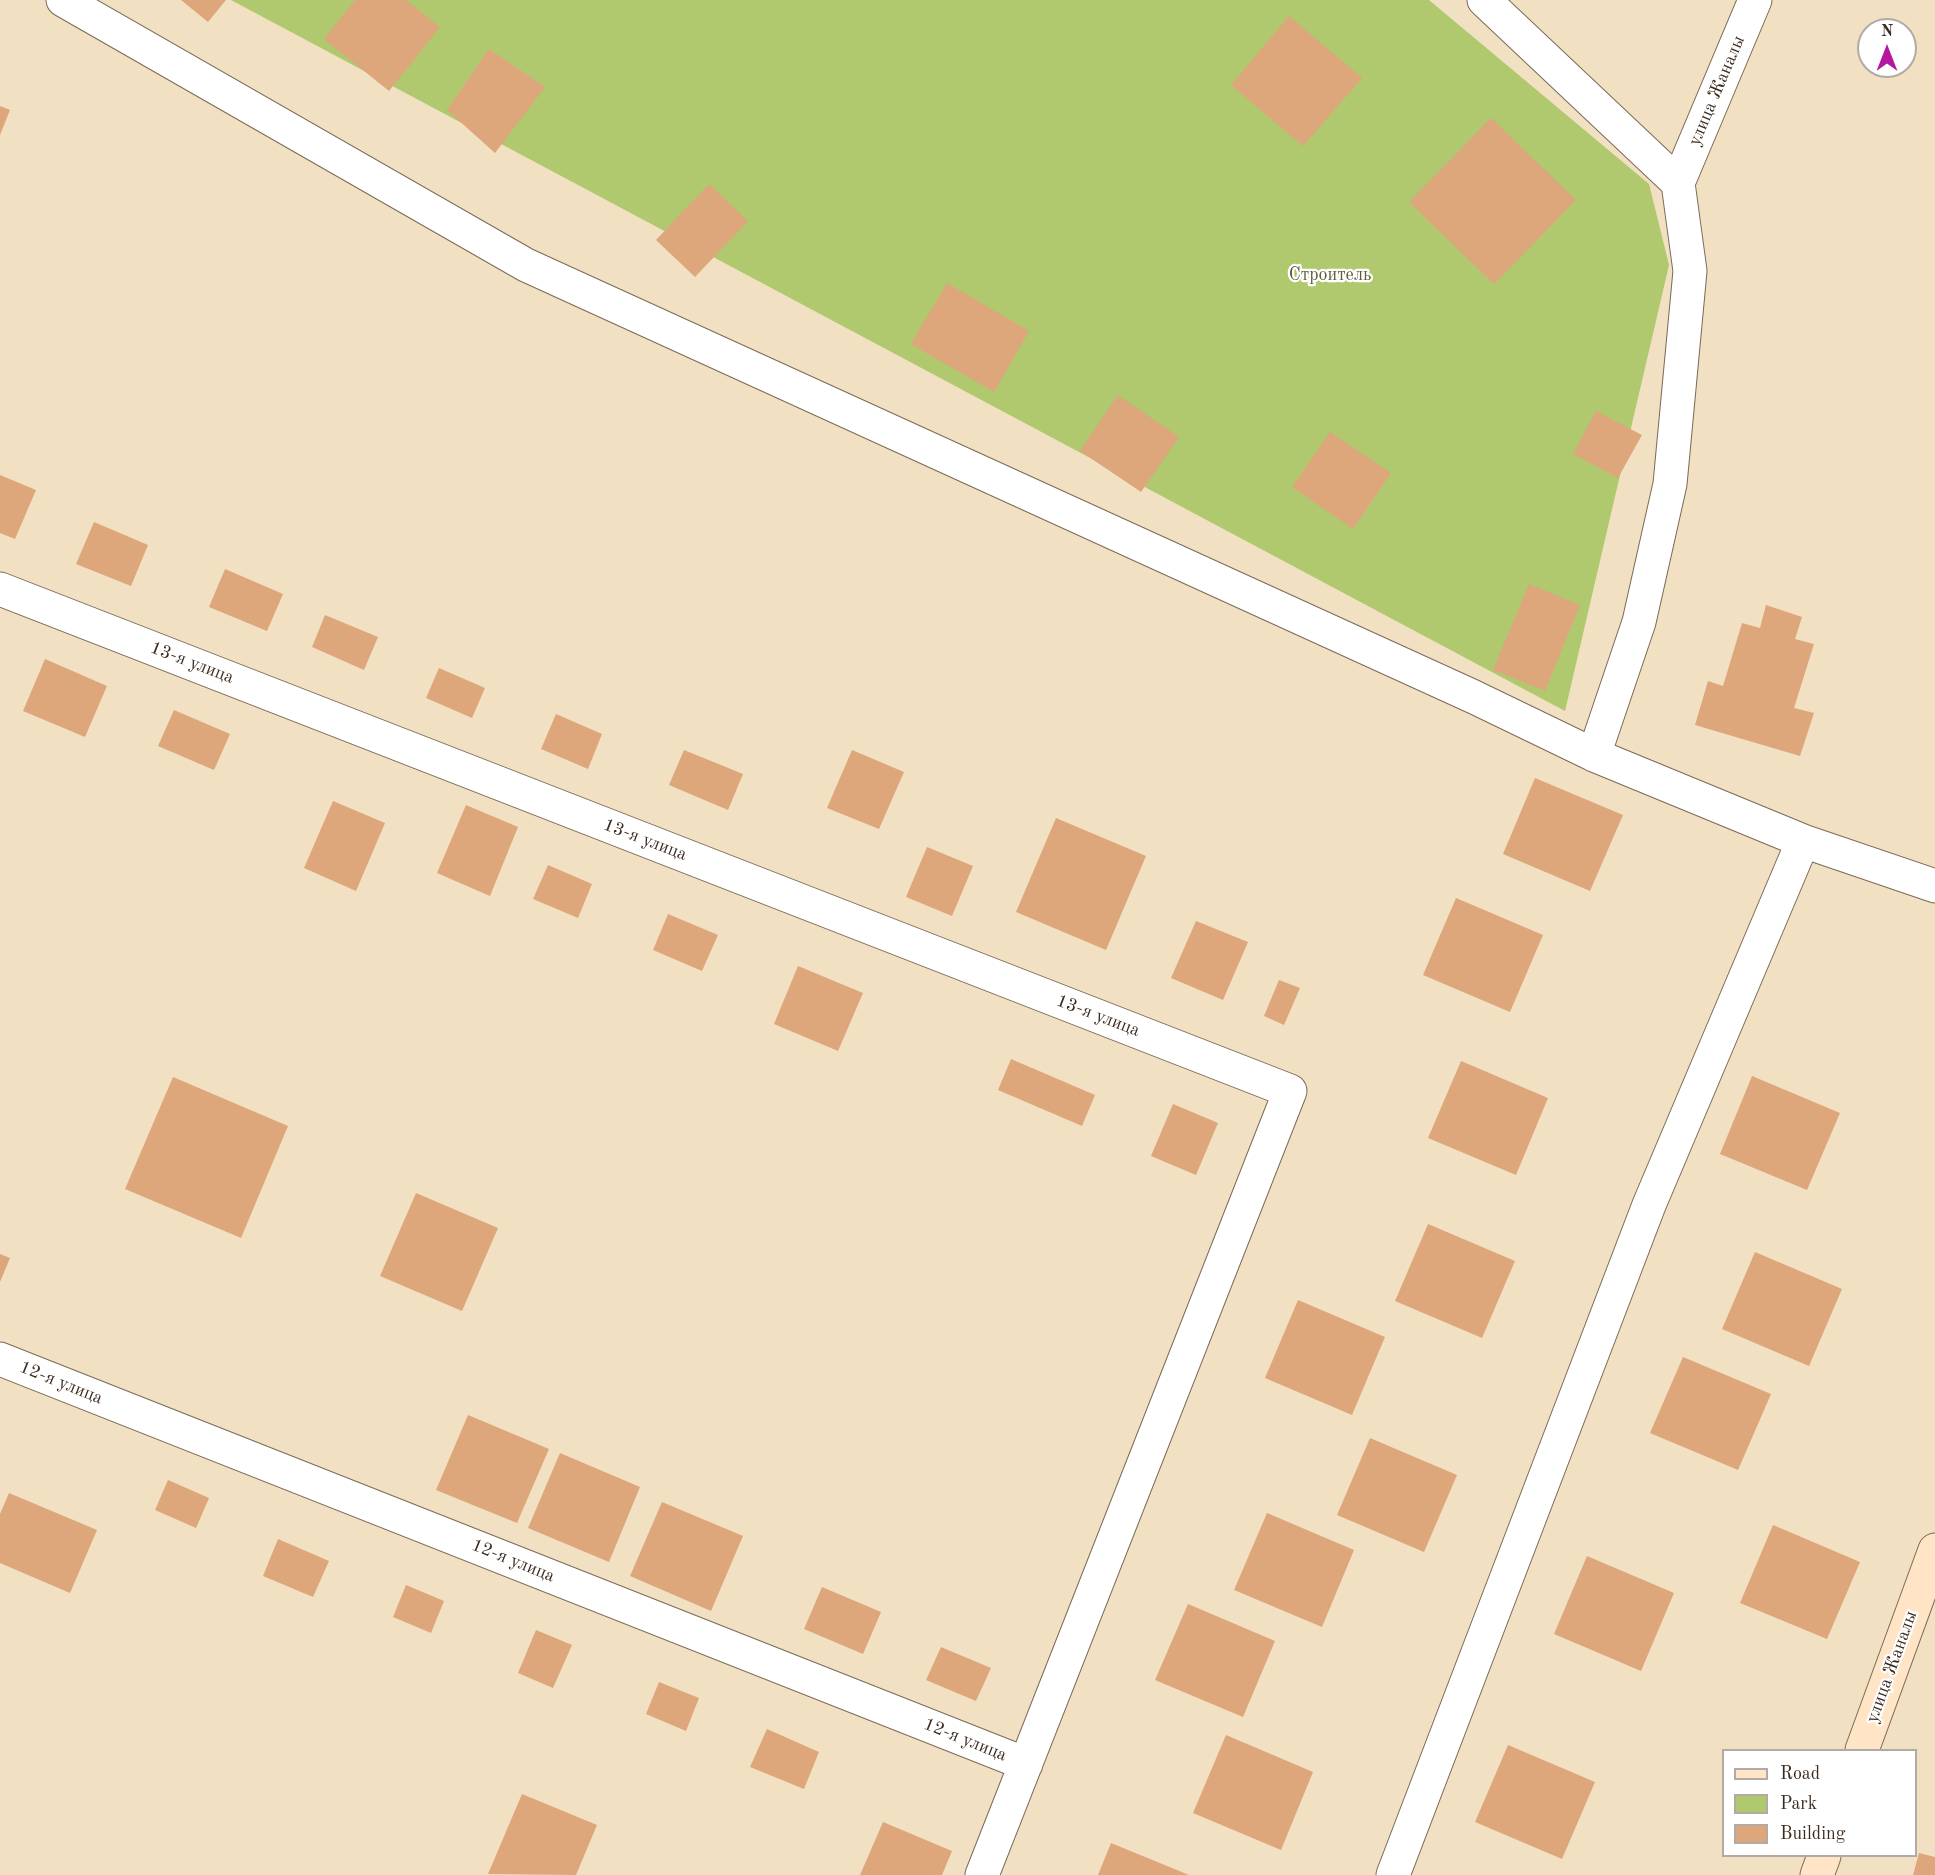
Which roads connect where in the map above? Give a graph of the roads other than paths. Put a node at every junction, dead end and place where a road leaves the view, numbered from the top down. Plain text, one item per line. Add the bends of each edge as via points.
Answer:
1 (63, 0) edge
2 (1484, 0) edge
3 (1755, 0) edge
4 (1678, 183) junction
5 (0, 589) edge
6 (1594, 755) junction
7 (1803, 841) junction
8 (1935, 886) edge
9 (0, 1359) edge
10 (1935, 1550) edge
11 (1862, 1749) edge
12 (1026, 1764) junction
13 (1824, 1857) edge
14 (982, 1875) edge
15 (1393, 1875) edge
16 (1817, 1875) edge

1 - 6 street via 526,265
2 - 4 street
3 - 4 street, улица Жаналы
4 - 6 street via 1690,271 1670,484 1639,622
5 - 12 street, 13-я улица via 1290,1091
6 - 7 street
7 - 8 street
7 - 15 street via 1649,1204
9 - 12 street, 12-я улица
10 - 11 street, улица Жаналы
12 - 14 street
13 - 16 street

